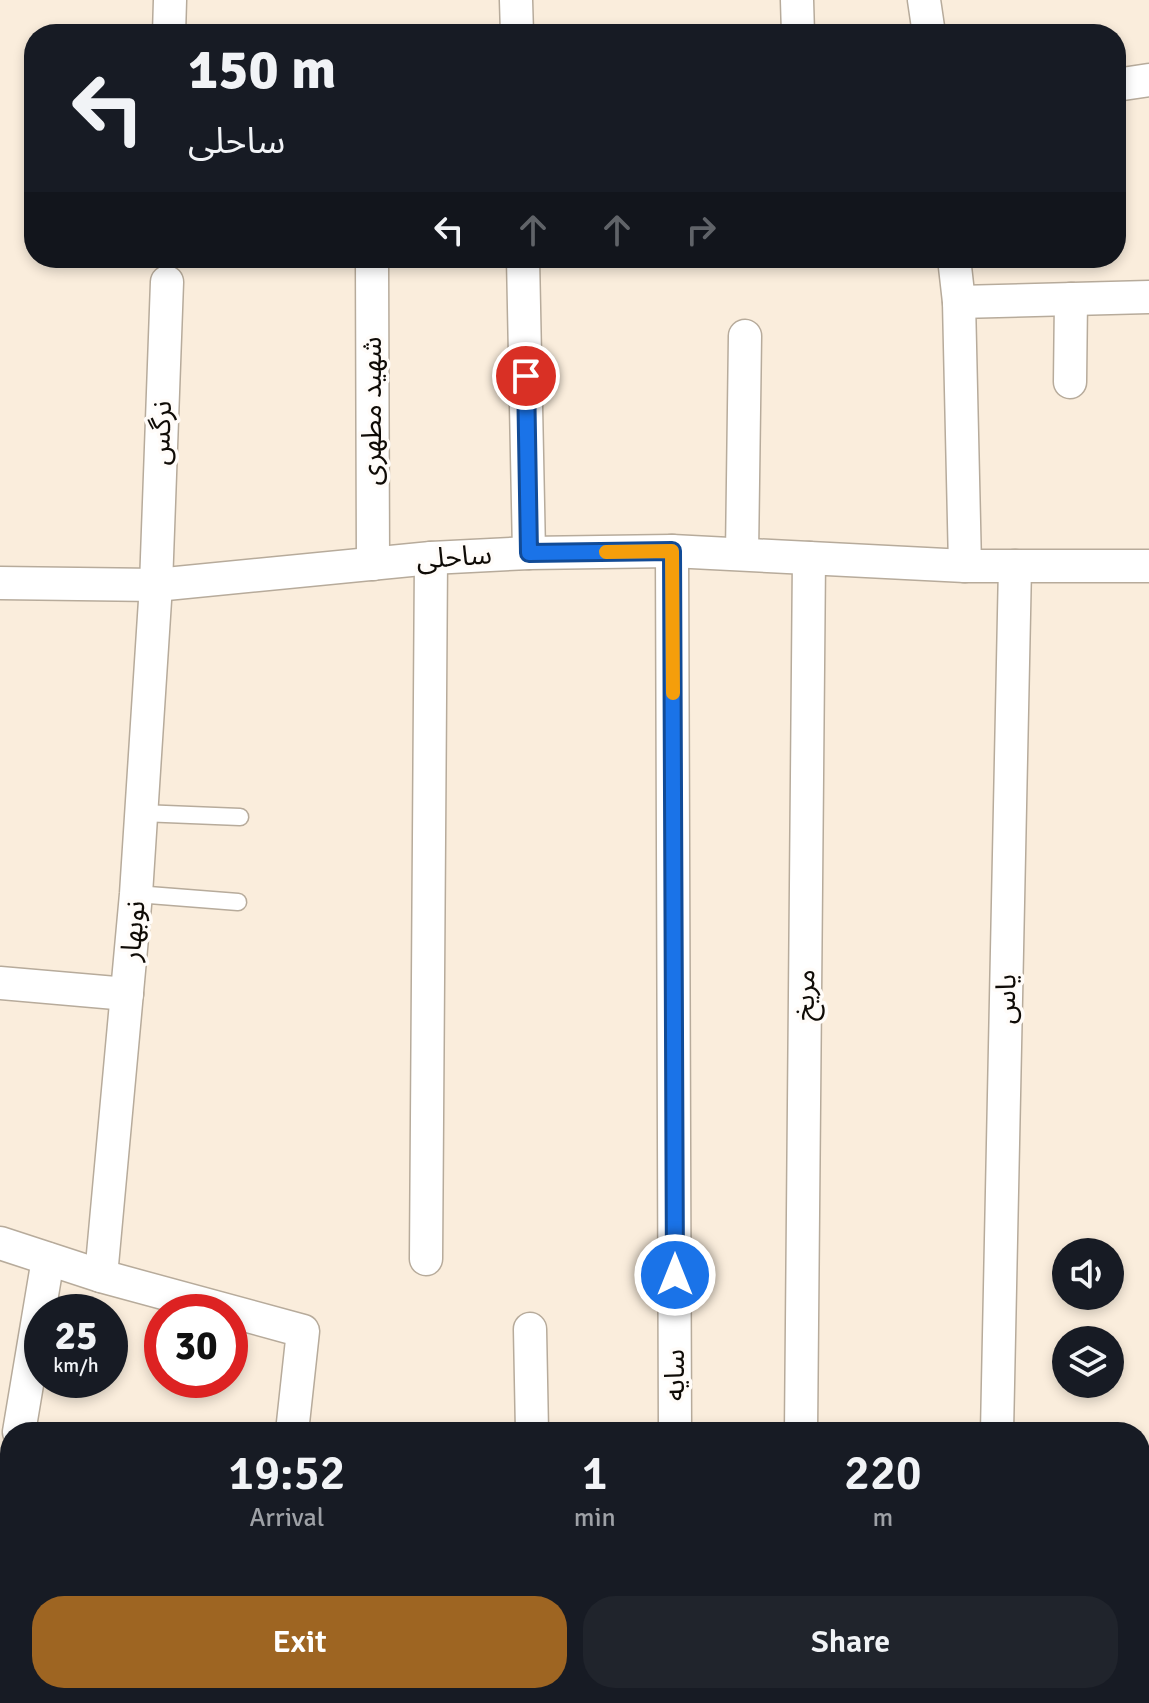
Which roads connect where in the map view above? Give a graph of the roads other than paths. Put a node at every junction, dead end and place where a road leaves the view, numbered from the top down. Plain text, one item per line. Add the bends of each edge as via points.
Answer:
1 (170, 0) edge
2 (516, 0) edge
3 (797, 0) edge
4 (924, 0) edge
5 (169, 24) edge
6 (517, 24) edge
7 (798, 24) edge
8 (928, 24) edge
9 (1149, 80) edge
10 (1126, 83) edge
11 (372, 268) edge
12 (523, 268) edge
13 (955, 268) edge
14 (167, 282) dead end
15 (1149, 297) edge
16 (1071, 299) junction
17 (959, 302) junction
18 (745, 336) dead end
19 (1070, 382) dead end
20 (672, 551) junction
21 (529, 553) junction
22 (742, 554) junction
23 (431, 558) junction
24 (809, 558) junction
25 (373, 564) junction
26 (965, 566) junction
27 (1015, 566) junction
28 (1149, 566) edge
29 (0, 583) edge
30 (156, 585) junction
31 (141, 813) junction
32 (240, 817) dead end
33 (136, 894) junction
34 (238, 902) dead end
35 (0, 983) edge
36 (127, 994) junction
37 (0, 1243) edge
38 (48, 1259) junction
39 (426, 1259) dead end
40 (101, 1276) junction
41 (530, 1329) dead end
42 (21, 1422) edge
43 (293, 1422) edge
44 (532, 1422) edge
45 (675, 1422) edge
46 (801, 1422) edge
47 (997, 1422) edge

1 - 5 street
2 - 6 street
3 - 7 street
4 - 8 street
9 - 10 street
11 - 25 street, شهید مطهری
12 - 21 street
13 - 17 street
14 - 30 street, نرگس
15 - 16 street
16 - 17 street
16 - 19 street
17 - 26 street
18 - 22 street
20 - 21 street, ساحلی
20 - 22 street, ساحلی
20 - 45 street, سایه
21 - 23 street, ساحلی
22 - 24 street, ساحلی
23 - 25 street, ساحلی
23 - 39 street
24 - 26 street, ساحلی
24 - 46 street, مریخ
25 - 30 street, ساحلی
26 - 27 street, ساحلی
27 - 28 street, ساحلی
27 - 47 street, یاس
29 - 30 street, ساحلی
30 - 31 street, نوبهار
31 - 32 lane
31 - 33 street, نوبهار
33 - 34 lane
33 - 36 street, نوبهار
35 - 36 street
36 - 40 street, نوبهار
37 - 38 street
38 - 40 street
38 - 42 street
40 - 43 street via 303,1331
41 - 44 street

